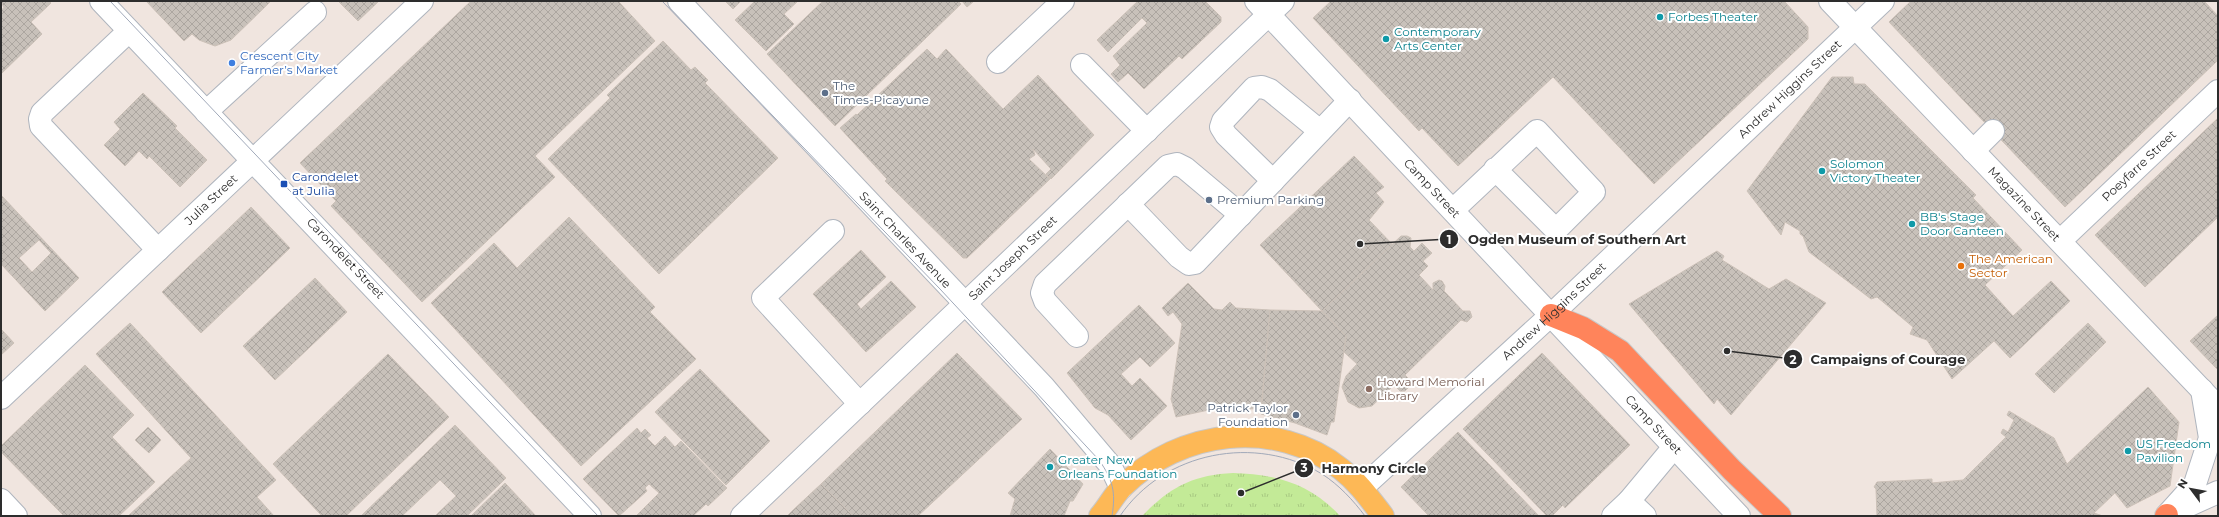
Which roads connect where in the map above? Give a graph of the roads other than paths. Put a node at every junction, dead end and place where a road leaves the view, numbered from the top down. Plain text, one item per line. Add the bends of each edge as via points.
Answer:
1 (101, 1) edge
2 (422, 1) edge
3 (679, 1) edge
4 (1063, 1) edge
5 (1830, 1) edge
6 (1883, 1) edge
7 (1269, 6) edge
8 (315, 12) dead end
9 (1856, 28) junction
10 (129, 31) junction
11 (998, 62) dead end
12 (1082, 65) dead end
13 (2218, 91) edge
14 (1350, 100) junction
15 (206, 112) junction
16 (1147, 130) junction
17 (1993, 131) dead end
18 (1320, 132) junction
19 (1973, 151) junction
20 (252, 161) junction
21 (1495, 170) junction
22 (1273, 181) junction
23 (1128, 204) junction
24 (1453, 210) junction
25 (1241, 214) junction
26 (833, 231) dead end
27 (2060, 241) junction
28 (158, 250) junction
29 (965, 304) junction
30 (1551, 315) junction
31 (1077, 336) dead end
32 (2202, 390) junction
33 (1, 398) edge
34 (860, 404) junction
35 (2218, 407) edge
36 (1674, 447) junction
37 (1122, 488) junction
38 (1362, 488) junction
39 (2218, 492) edge
40 (1, 500) edge
41 (1629, 501) junction
42 (1735, 515) edge
43 (16, 516) edge
44 (590, 516) edge
45 (742, 516) edge
46 (1100, 516) edge
47 (1383, 516) edge
48 (1613, 516) edge
49 (1645, 516) edge
50 (1780, 516) edge
51 (2167, 516) edge

1 - 10 street, Carondelet Street
2 - 20 street, Julia Street
3 - 29 street, Saint Charles Avenue
4 - 11 street
5 - 9 street, Magazine Street
6 - 9 street, Andrew Higgins Street
7 - 14 street, Camp Street
7 - 16 street, Saint Joseph Street
8 - 15 street
9 - 19 street, Magazine Street
9 - 30 street, Andrew Higgins Street
10 - 15 street, Carondelet Street
10 - 28 street via 42,113 40,119 41,126
12 - 16 street
13 - 27 street, Poeyfarre Street
14 - 18 street
14 - 24 street, Camp Street
15 - 20 street, Carondelet Street
16 - 29 street, Saint Joseph Street
17 - 19 street
18 - 22 street
18 - 22 street via 1270,90 1254,88 1223,121 1221,127
19 - 27 street, Magazine Street
20 - 28 street, Julia Street
20 - 44 street, Carondelet Street
21 - 21 street via 1537,131 1594,192 1556,230
21 - 24 street
22 - 25 street
23 - 25 street via 1168,166 1177,164
23 - 25 street via 1179,257 1189,264 1195,263
23 - 31 street via 1045,284 1042,293 1045,302
24 - 30 street, Camp Street
26 - 34 street via 763,298
27 - 32 street, Magazine Street
28 - 33 street, Julia Street
29 - 34 street, Saint Joseph Street
29 - 37 street, Saint Charles Avenue via 1044,387 1105,458
30 - 36 street, Camp Street
30 - 38 street, Andrew Higgins Street
30 - 50 highway via 1583,328 1620,351 1732,470
32 - 35 street, Magazine Street
32 - 51 street via 2210,438 2195,484
34 - 45 street, Saint Joseph Street
36 - 41 street
36 - 42 street, Camp Street
37 - 38 main road via 1144,468 1170,452 1198,442 1227,437 1257,437 1286,442 1314,453 1340,468
37 - 46 main road
38 - 47 main road
39 - 51 street
40 - 43 street
41 - 48 street
41 - 49 street

